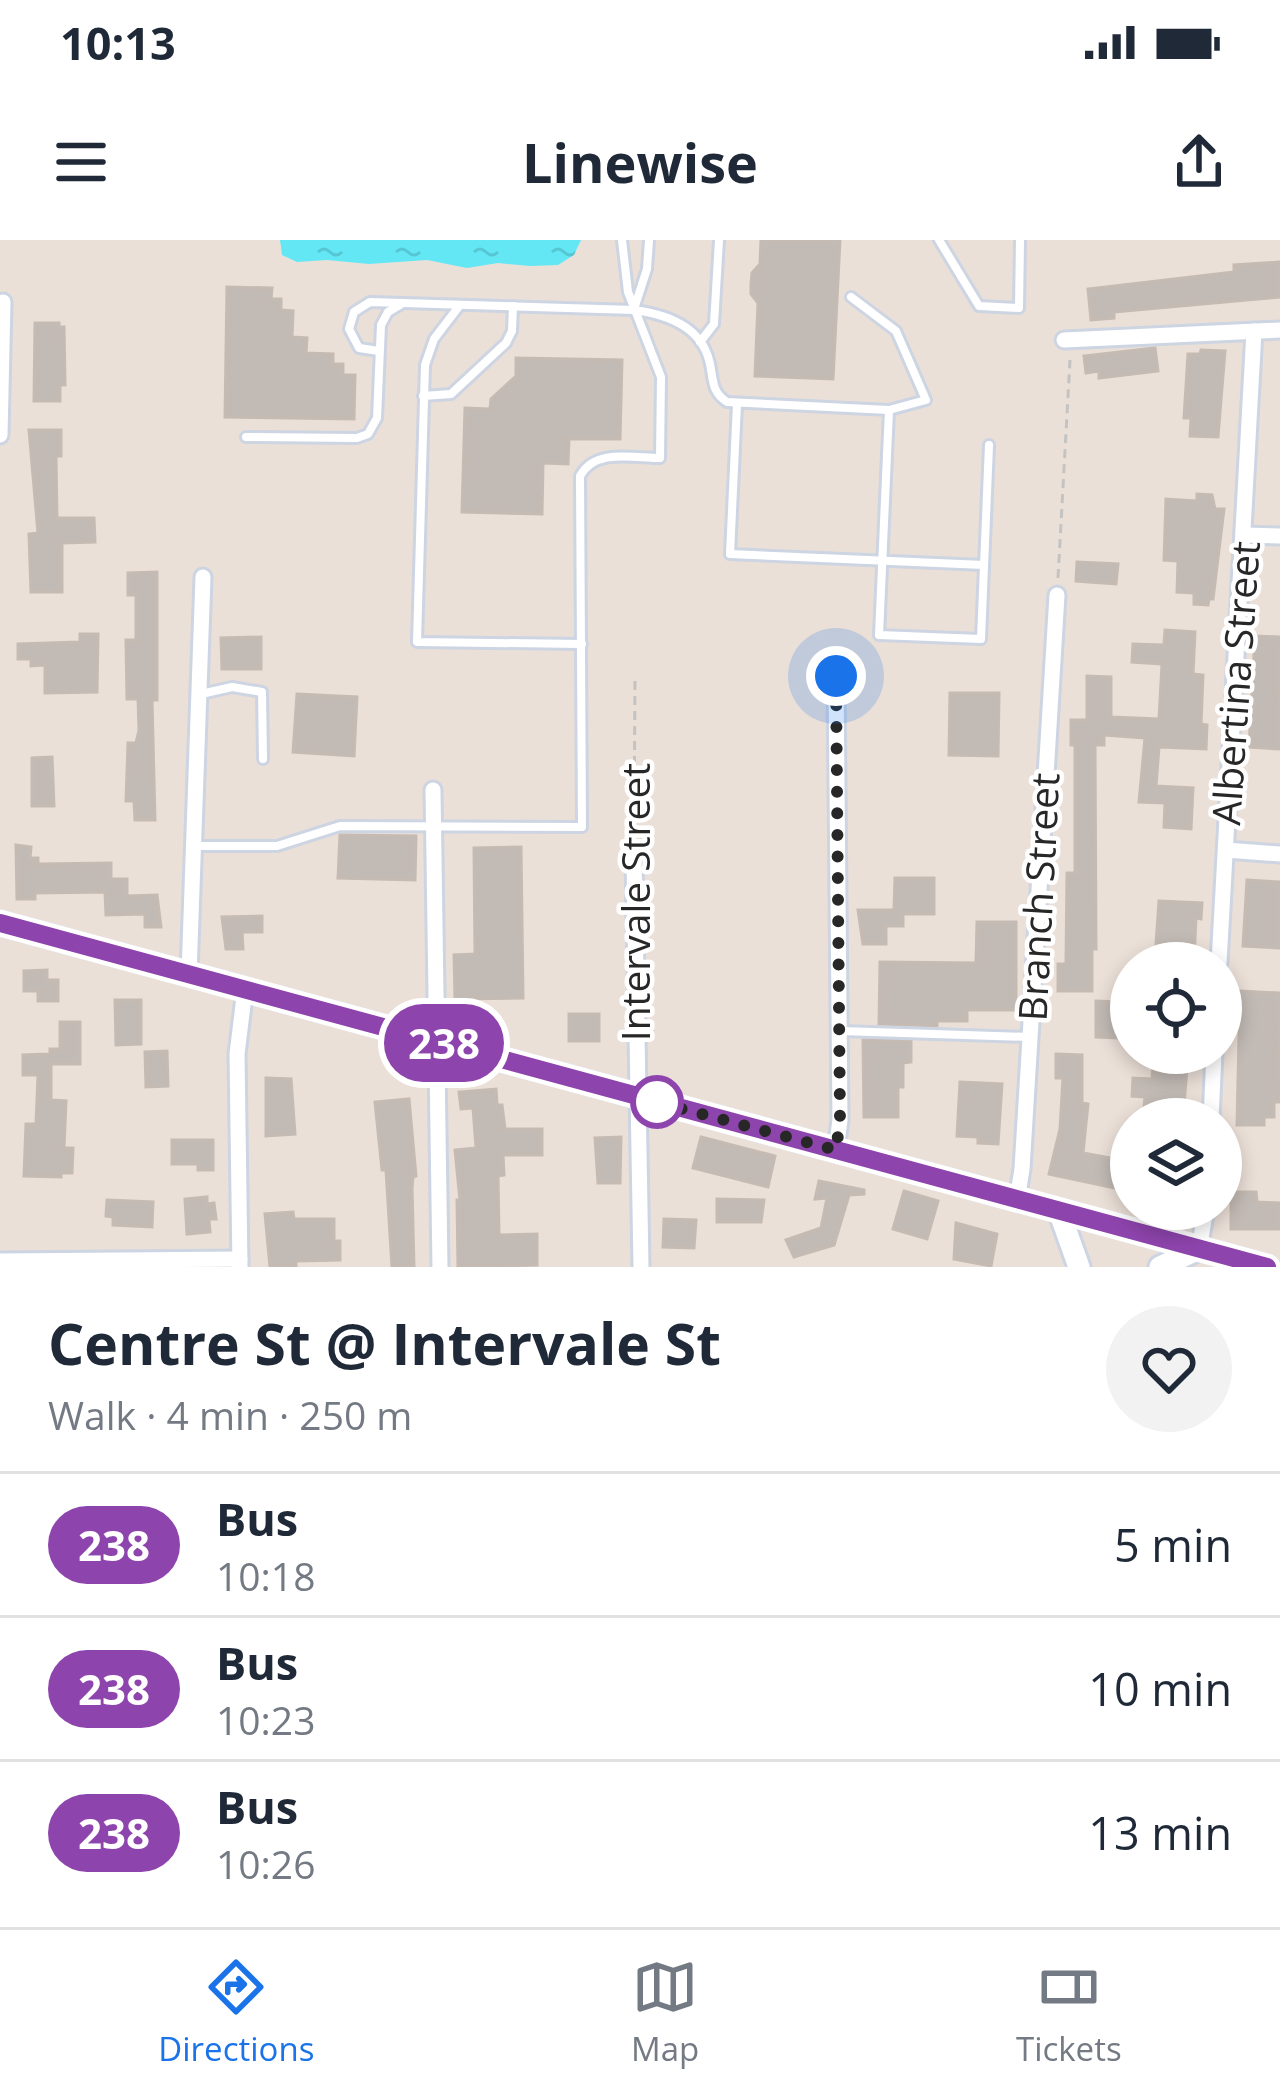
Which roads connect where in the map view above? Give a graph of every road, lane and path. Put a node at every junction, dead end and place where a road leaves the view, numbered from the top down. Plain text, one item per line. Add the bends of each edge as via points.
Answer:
1 (622, 240) edge
2 (649, 240) edge
3 (719, 240) edge
4 (939, 240) edge
5 (1020, 240) edge
6 (851, 297) dead end
7 (410, 301) junction
8 (3, 302) edge
9 (461, 303) junction
10 (513, 305) junction
11 (634, 310) junction
12 (1280, 330) edge
13 (1254, 331) junction
14 (1068, 340) joint
15 (700, 341) junction
16 (379, 352) junction
17 (423, 396) junction
18 (737, 404) junction
19 (889, 410) junction
20 (0, 435) edge
21 (246, 436) dead end
22 (989, 445) dead end
23 (1245, 535) junction
24 (1280, 536) edge
25 (882, 561) junction
26 (984, 565) junction
27 (203, 578) dead end
28 (1057, 595) joint
29 (582, 644) junction
30 (836, 676) dead end
31 (635, 680) dead end
32 (200, 694) junction
33 (263, 759) dead end
34 (433, 790) dead end
35 (434, 827) junction
36 (195, 846) junction
37 (1226, 850) junction
38 (1280, 854) edge
39 (634, 860) joint
40 (0, 923) edge
41 (1220, 942) edge
42 (189, 974) junction
43 (244, 989) junction
44 (839, 1031) junction
45 (1030, 1037) junction
46 (437, 1041) junction
47 (638, 1097) junction
48 (836, 1150) junction
49 (1017, 1200) junction
50 (1059, 1211) junction
51 (1202, 1230) edge
52 (1199, 1249) junction
53 (0, 1261) edge
54 (240, 1263) edge
55 (440, 1267) edge
56 (641, 1267) edge
57 (1079, 1267) edge
58 (1160, 1267) edge
59 (1267, 1267) edge

1 - 11 lane
2 - 11 lane
3 - 15 lane via 715,319
4 - 5 lane via 980,306 1019,308
6 - 19 lane via 896,331 926,400
7 - 9 lane
7 - 16 lane via 385,316
7 - 16 lane via 370,302 351,316 355,344
8 - 20 street
9 - 10 lane
9 - 17 lane via 428,350
10 - 11 lane
10 - 17 lane via 506,343 452,394
11 - 15 lane via 680,324
11 - 29 lane via 661,377 660,458 598,458 581,472
12 - 13 street
13 - 14 street
13 - 23 street, Albertina Street
14 - 28 path
15 - 18 lane via 714,391
16 - 21 lane via 377,418 366,436
17 - 29 lane via 417,642
18 - 19 lane
18 - 25 lane via 730,554
19 - 25 lane
22 - 26 lane
23 - 24 street
23 - 37 street, Albertina Street
25 - 26 lane
25 - 26 lane via 879,634 981,639
27 - 32 street
28 - 45 street, Branch Street
29 - 35 lane via 582,827
30 - 44 street
31 - 39 path, Intervale Street
32 - 33 lane via 262,692
32 - 36 street
34 - 35 street
35 - 36 lane via 340,826 277,846
35 - 46 street
36 - 42 street
37 - 38 street
37 - 41 street, Albertina Street
39 - 47 street, Intervale Street
40 - 42 main road
42 - 43 main road
43 - 46 main road
43 - 54 street via 237,1054
44 - 45 lane
44 - 48 street
45 - 49 street, Branch Street
46 - 47 main road
46 - 55 street
47 - 48 main road
47 - 56 street, Intervale Street
48 - 49 main road
49 - 50 main road
50 - 52 main road
50 - 57 main road
51 - 52 street
52 - 58 main road
52 - 59 main road
53 - 54 street

